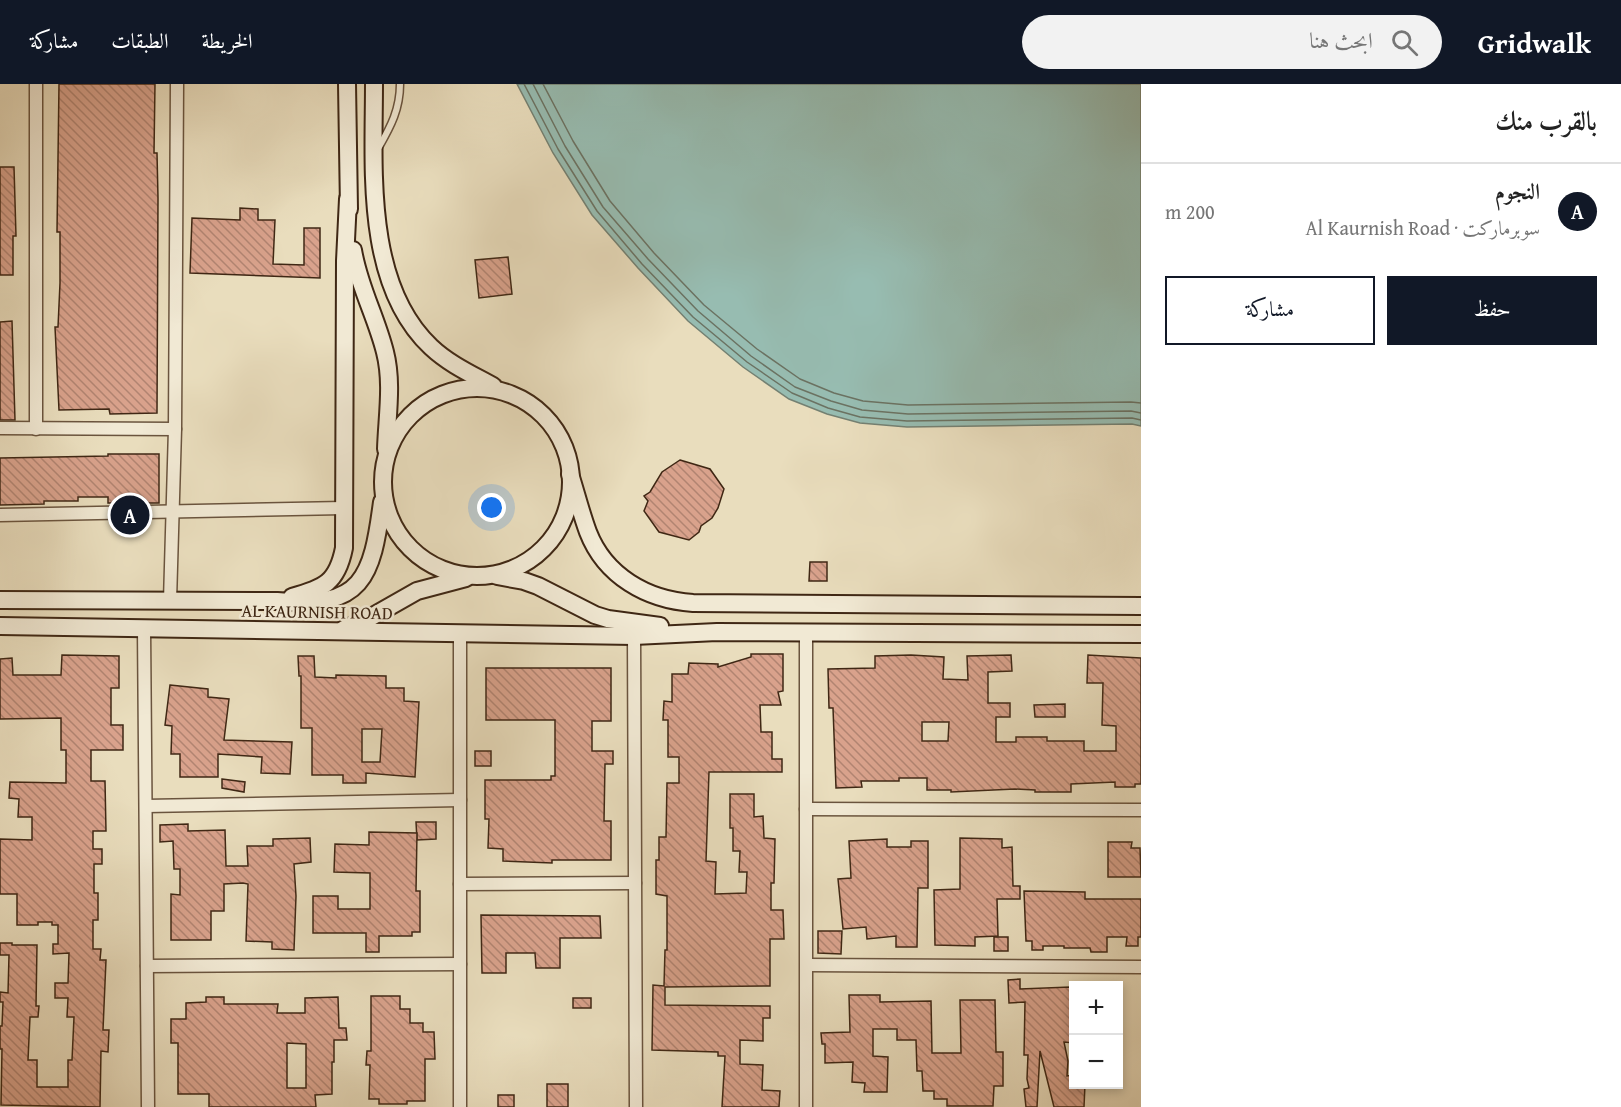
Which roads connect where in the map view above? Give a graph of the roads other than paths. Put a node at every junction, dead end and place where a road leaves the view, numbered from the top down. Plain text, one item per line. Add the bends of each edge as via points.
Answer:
1 (36, 84) edge
2 (177, 84) edge
3 (347, 84) edge
4 (374, 84) edge
5 (400, 84) edge
6 (374, 155) junction
7 (348, 199) junction
8 (507, 393) junction
9 (0, 428) edge
10 (36, 429) junction
11 (175, 429) junction
12 (386, 459) junction
13 (570, 474) junction
14 (383, 491) junction
15 (343, 508) junction
16 (172, 512) junction
17 (0, 515) edge
18 (493, 576) junction
19 (471, 577) junction
20 (0, 600) edge
21 (170, 600) junction
22 (277, 601) junction
23 (1141, 606) edge
24 (0, 626) edge
25 (144, 629) junction
26 (329, 632) junction
27 (717, 632) junction
28 (806, 632) junction
29 (460, 633) junction
30 (1141, 634) edge
31 (634, 636) junction
32 (460, 800) junction
33 (146, 806) junction
34 (806, 808) junction
35 (1141, 810) edge
36 (635, 883) junction
37 (460, 884) junction
38 (460, 964) junction
39 (807, 965) junction
40 (147, 966) junction
41 (1141, 967) edge
42 (148, 1107) edge
43 (460, 1107) edge
44 (636, 1107) edge
45 (806, 1107) edge

1 - 10 street
2 - 11 street
3 - 7 street
4 - 6 street
5 - 6 lane via 395,120
6 - 8 street via 374,195 383,254 408,319 447,360
7 - 12 street via 356,268 388,369
7 - 15 street
8 - 12 street via 477,388 447,393 419,407 398,430
8 - 13 street via 531,405 551,424 564,447
9 - 10 street
10 - 11 street
11 - 16 street
12 - 14 street
13 - 18 street via 569,501 559,528 542,550 520,567
13 - 23 street via 588,531 604,560 630,584 665,599 693,603
14 - 19 street via 390,518 404,542 424,561
14 - 22 street via 376,547 367,571 350,591 330,600
15 - 16 street
15 - 22 street via 344,549 332,579 315,591
16 - 17 street
16 - 21 street
18 - 19 street
18 - 27 street via 531,583 608,619
19 - 26 street via 417,591 366,621
20 - 21 street, AL KAURNISH ROAD
21 - 22 street, AL KAURNISH ROAD
24 - 25 street, AL KAURNISH ROAD
25 - 26 street, AL KAURNISH ROAD
25 - 33 street
26 - 29 street, AL KAURNISH ROAD
27 - 28 street
27 - 31 street, AL KAURNISH ROAD
28 - 30 street
28 - 34 street
29 - 31 street, AL KAURNISH ROAD
29 - 32 street
31 - 36 street
32 - 33 street
32 - 37 street
33 - 40 street
34 - 35 street
34 - 39 street
36 - 37 street
36 - 44 street
37 - 38 street
38 - 40 street
38 - 43 street
39 - 41 street
39 - 45 street
40 - 42 street

